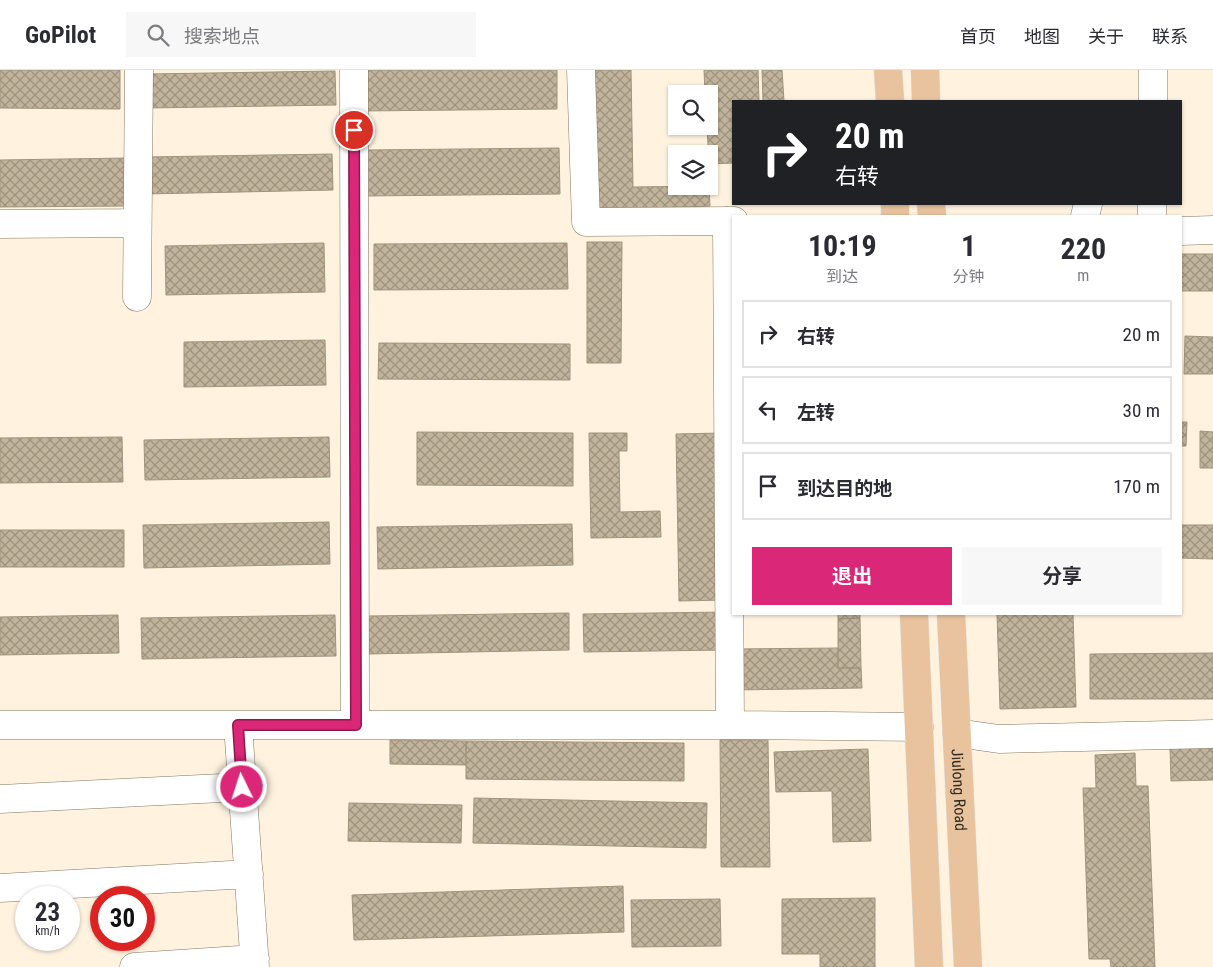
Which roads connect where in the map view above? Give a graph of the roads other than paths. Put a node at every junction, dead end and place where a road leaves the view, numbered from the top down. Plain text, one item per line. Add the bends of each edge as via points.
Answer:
1 (139, 70) edge
2 (354, 70) edge
3 (581, 70) edge
4 (888, 70) edge
5 (925, 70) edge
6 (1153, 70) edge
7 (890, 100) edge
8 (926, 100) edge
9 (1153, 100) edge
10 (730, 221) edge
11 (137, 223) junction
12 (0, 224) edge
13 (1213, 230) edge
14 (1182, 231) edge
15 (137, 297) dead end
16 (914, 615) edge
17 (951, 615) edge
18 (0, 724) edge
19 (238, 725) junction
20 (356, 725) junction
21 (730, 725) junction
22 (919, 727) junction
23 (957, 733) junction
24 (1213, 734) edge
25 (242, 787) junction
26 (0, 799) edge
27 (249, 874) junction
28 (0, 888) edge
29 (255, 963) edge
30 (134, 967) edge
31 (929, 967) edge
32 (968, 967) edge

1 - 11 street
2 - 20 street
3 - 10 street via 586,222
4 - 7 main road
5 - 8 main road
6 - 9 street
10 - 21 street
11 - 12 street
11 - 15 street
13 - 14 street
16 - 22 main road
17 - 23 main road, Jiulong Road
18 - 19 street
19 - 20 street
19 - 25 street
20 - 21 street
21 - 22 street
22 - 31 main road
23 - 24 street via 999,739
23 - 32 main road, Jiulong Road
25 - 26 street
25 - 27 street
27 - 28 street
27 - 29 street
29 - 30 street

